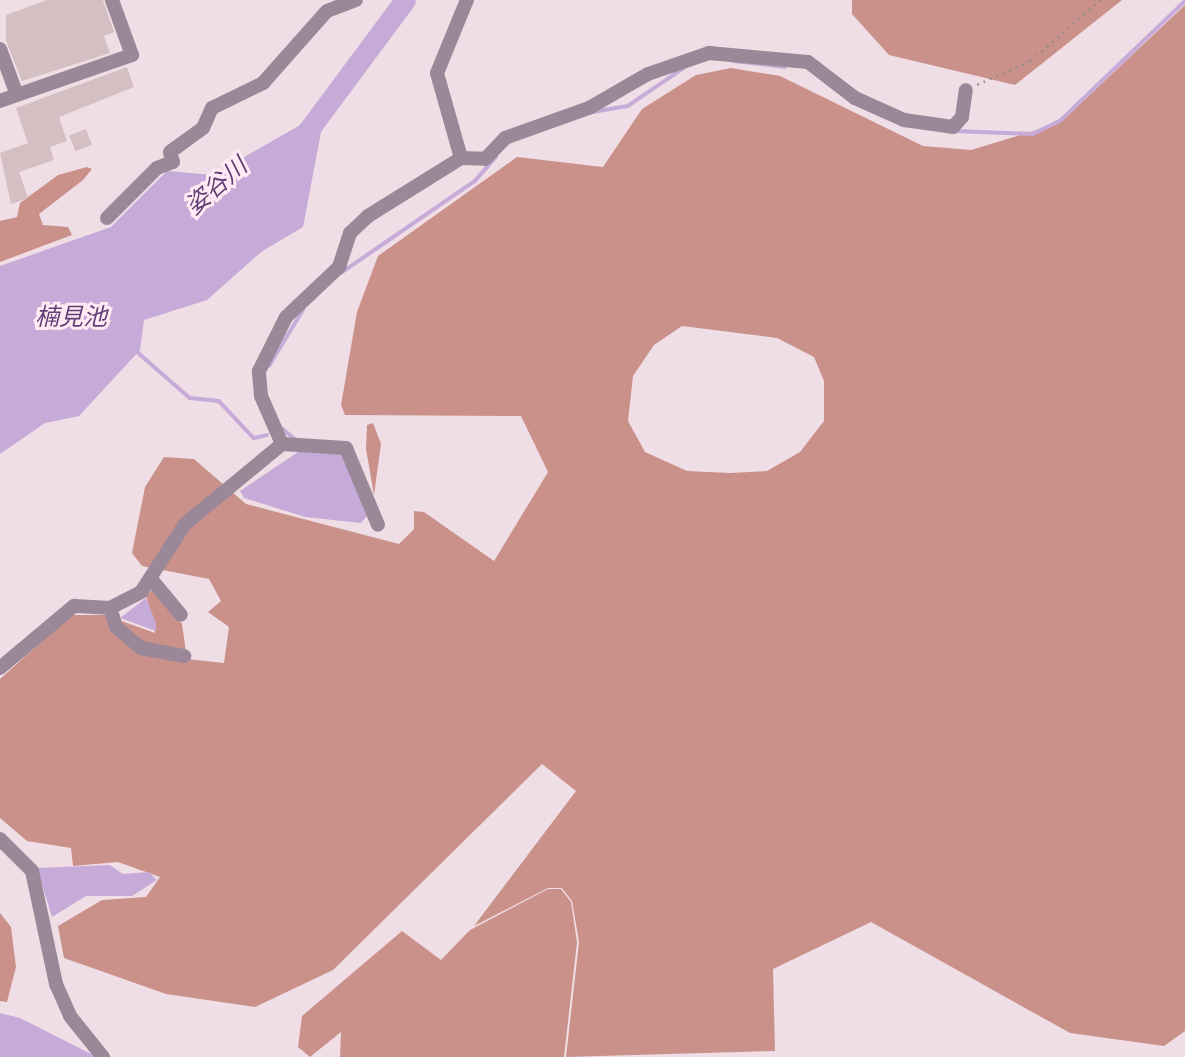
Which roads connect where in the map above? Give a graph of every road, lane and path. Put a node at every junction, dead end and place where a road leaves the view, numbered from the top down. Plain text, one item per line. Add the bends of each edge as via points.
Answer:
1 (112, 0) edge
2 (356, 0) edge
3 (1101, 0) edge
4 (466, 2) edge
5 (0, 49) edge
6 (966, 90) joint
7 (17, 95) junction
8 (0, 101) edge
9 (461, 158) junction
10 (107, 218) dead end
11 (282, 444) junction
12 (377, 525) dead end
13 (152, 580) junction
14 (110, 608) junction
15 (181, 615) dead end
16 (184, 656) dead end
17 (0, 668) edge
18 (0, 839) edge
19 (103, 1057) edge

1 - 7 street via 132,54
2 - 10 street via 327,11 278,69 212,107 203,128 170,152 173,162 157,168
3 - 6 path via 1031,61
4 - 9 street via 437,73
5 - 7 street
6 - 9 street via 962,117 953,127 904,120 855,98 808,62 709,53 648,74 589,108 505,138 485,159
7 - 8 street
9 - 11 street via 368,216 350,233 339,267 286,317 259,371 261,396
11 - 12 street via 346,448
11 - 13 street via 185,524
13 - 14 street
13 - 15 street
14 - 16 street via 116,627 141,648
14 - 17 street via 74,606
18 - 19 street via 32,871 56,984 70,1016

